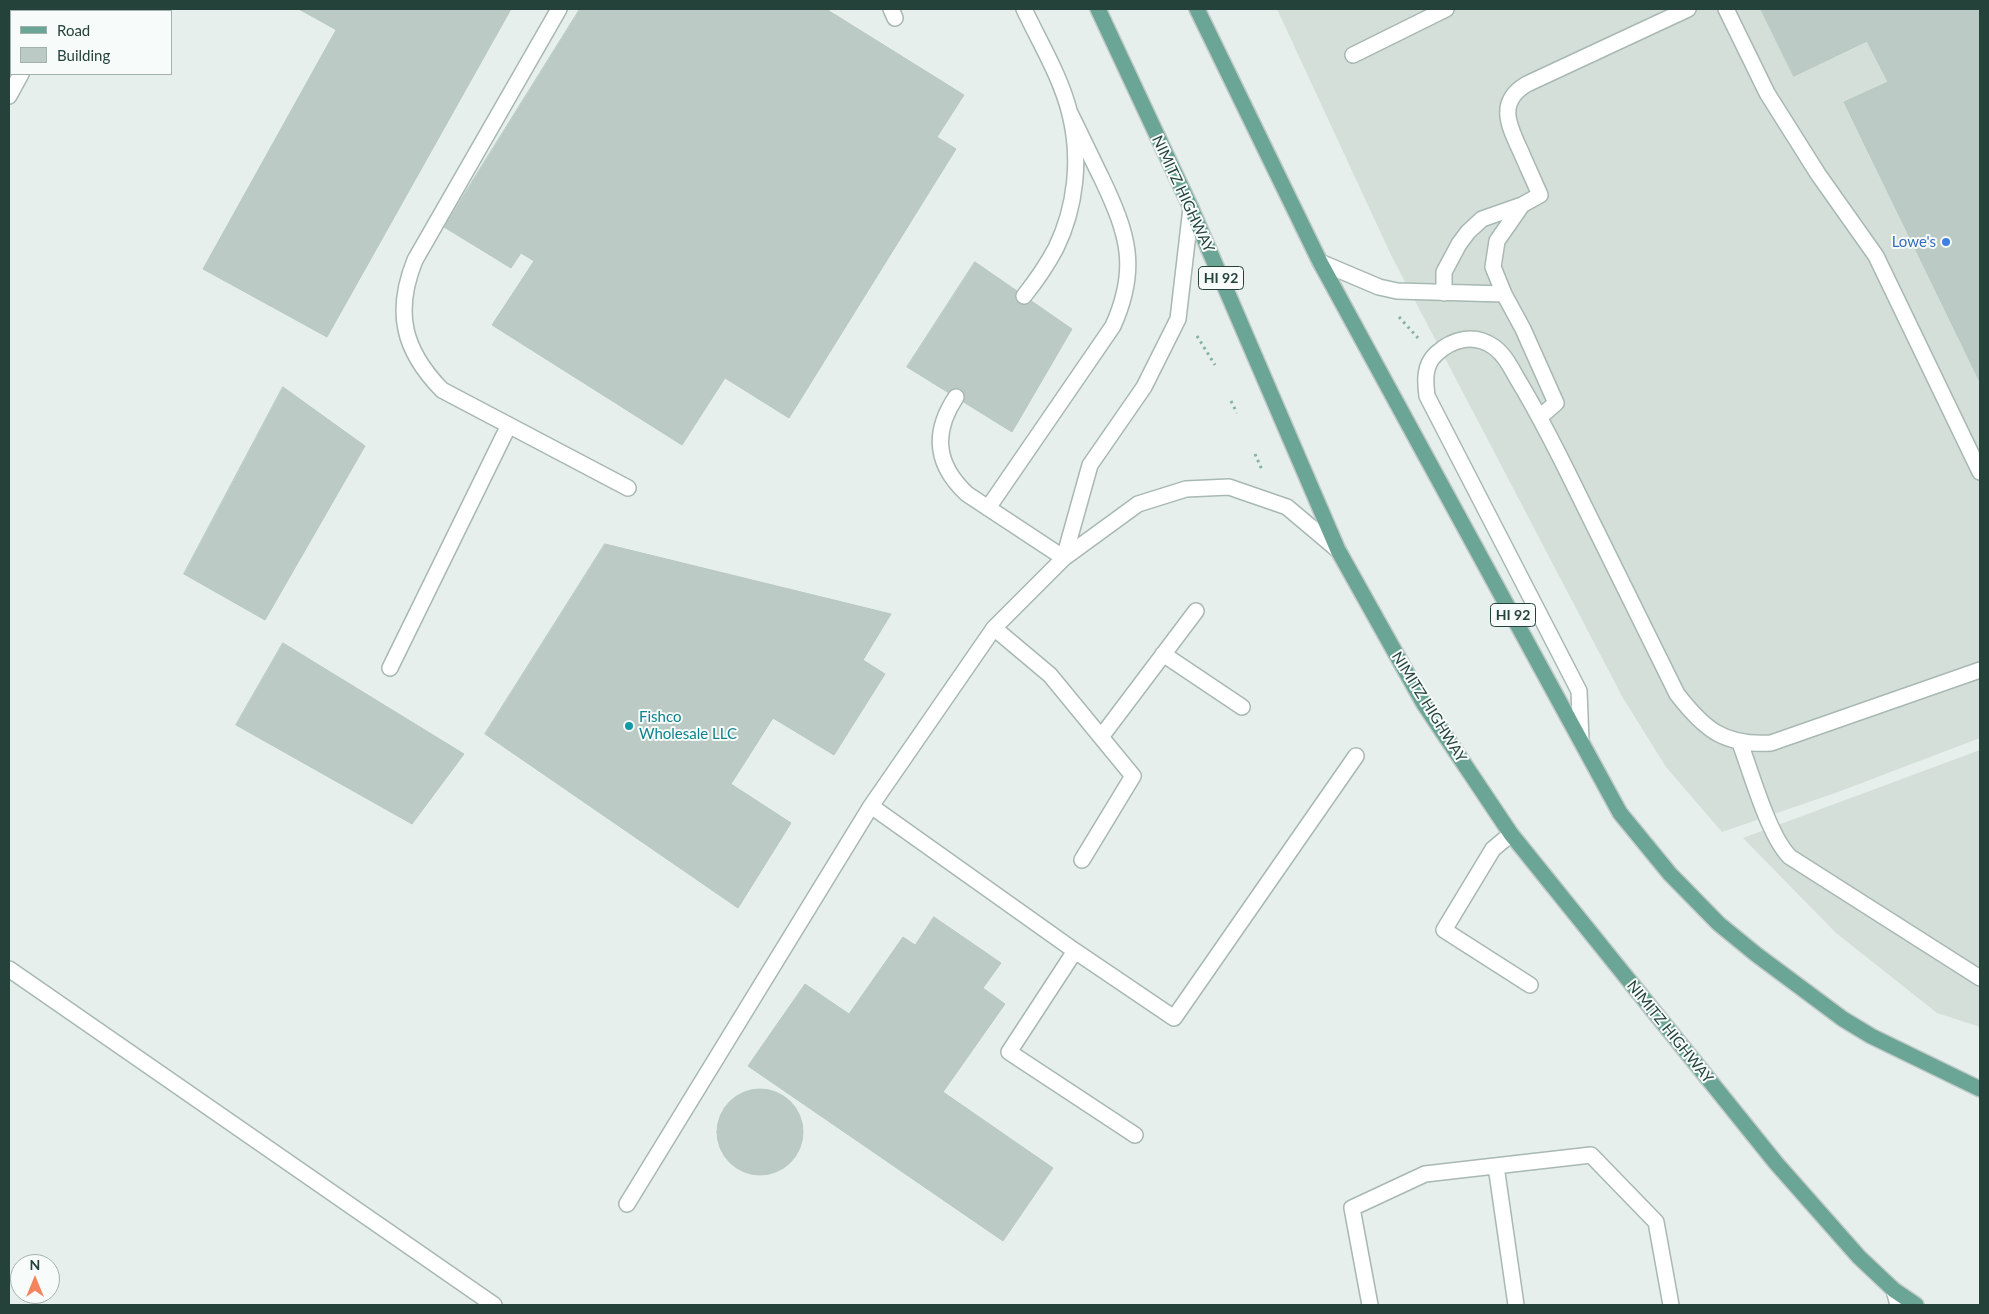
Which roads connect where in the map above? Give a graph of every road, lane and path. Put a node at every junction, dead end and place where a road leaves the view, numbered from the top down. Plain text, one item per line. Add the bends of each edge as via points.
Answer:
1 (559, 9) edge
2 (1024, 9) edge
3 (1098, 9) edge
4 (1197, 9) edge
5 (1446, 9) edge
6 (1688, 9) edge
7 (1726, 9) edge
8 (1353, 55) dead end
9 (20, 75) edge
10 (9, 96) edge
11 (1070, 113) junction
12 (1522, 205) junction
13 (1191, 208) junction
14 (1320, 262) junction
15 (1444, 293) junction
16 (1504, 294) junction
17 (1024, 296) dead end
18 (1396, 313) dead end
19 (1193, 334) dead end
20 (1423, 344) dead end
21 (1215, 365) dead end
22 (956, 397) dead end
23 (1231, 401) dead end
24 (1236, 413) dead end
25 (1540, 417) junction
26 (509, 425) junction
27 (1255, 454) dead end
28 (1980, 472) edge
29 (1260, 479) dead end
30 (628, 488) dead end
31 (988, 508) junction
32 (1338, 550) junction
33 (1064, 558) junction
34 (1196, 611) dead end
35 (994, 628) junction
36 (1164, 654) junction
37 (390, 668) dead end
38 (1980, 670) edge
39 (1242, 707) dead end
40 (1101, 736) junction
41 (1581, 741) junction
42 (1740, 743) junction
43 (1356, 756) dead end
44 (871, 806) junction
45 (1511, 834) junction
46 (1082, 860) dead end
47 (1075, 951) junction
48 (9, 969) edge
49 (1980, 978) edge
50 (1530, 985) dead end
51 (1980, 1090) edge
52 (1135, 1135) dead end
53 (1496, 1166) junction
54 (627, 1204) dead end
55 (1894, 1290) junction
56 (494, 1305) edge
57 (1370, 1305) edge
58 (1516, 1305) edge
59 (1670, 1305) edge
60 (1898, 1305) edge
61 (1916, 1305) edge

1 - 26 lane via 415,260 403,300 408,342 428,376 442,390
2 - 11 lane
3 - 13 main road, NIMITZ HIGHWAY / HI 92
4 - 14 main road, HI 92
5 - 8 lane
6 - 12 lane via 1527,84 1512,96 1508,105 1509,125 1540,195
7 - 28 lane via 1766,93 1876,256
9 - 10 lane
11 - 17 lane via 1075,142 1073,198 1056,248
11 - 31 lane via 1118,213 1128,251 1126,290 1113,326
12 - 15 lane via 1482,219 1468,232 1444,272
12 - 16 lane via 1497,241 1494,255 1493,267
13 - 32 main road, NIMITZ HIGHWAY / HI 92
13 - 33 lane via 1178,319 1144,387 1090,465
14 - 15 lane via 1379,287 1410,293
14 - 41 main road, HI 92
15 - 16 lane
16 - 25 lane via 1556,402
18 - 20 path
19 - 21 path
22 - 31 lane via 942,423 940,452 955,483
23 - 24 path
25 - 41 lane via 1503,354 1493,346 1469,338 1456,340 1431,359 1425,382 1427,396 1579,691
25 - 42 lane via 1676,694 1690,712 1713,731
26 - 30 lane
26 - 37 lane
27 - 29 path via 1262,471
31 - 33 lane
32 - 33 lane via 1287,507 1230,487 1186,489 1138,504
32 - 45 main road, NIMITZ HIGHWAY / HI 92 via 1424,704
33 - 35 lane
34 - 36 lane
35 - 40 lane via 1050,675
35 - 44 lane
36 - 39 lane
36 - 40 lane
38 - 42 lane via 1771,743
40 - 46 lane via 1133,776
41 - 51 main road, HI 92 via 1620,813 1670,874 1719,924 1843,1019
42 - 49 lane via 1766,814 1790,857
43 - 47 lane via 1174,1018
44 - 47 lane
44 - 54 lane
45 - 50 lane via 1493,849 1444,930
45 - 55 main road, NIMITZ HIGHWAY / HI 92 via 1776,1163 1859,1257
47 - 52 lane via 1009,1052
48 - 56 lane
53 - 57 lane via 1425,1174 1352,1208
53 - 58 lane
53 - 59 lane via 1592,1156 1656,1222
55 - 60 lane
55 - 61 main road, NIMITZ HIGHWAY / HI 92

